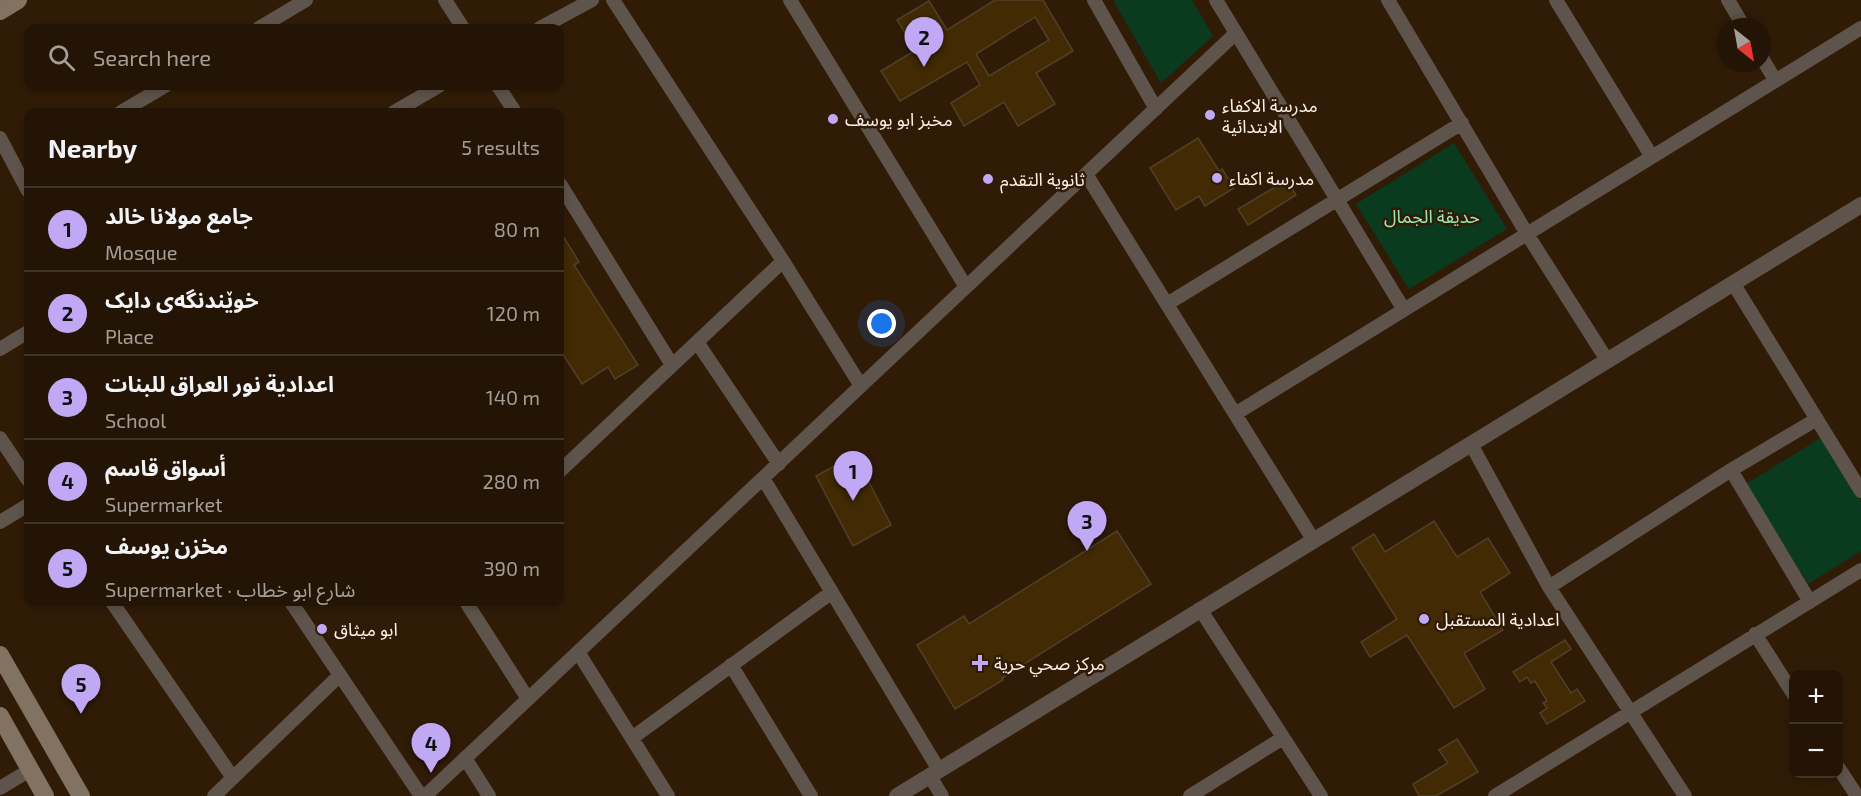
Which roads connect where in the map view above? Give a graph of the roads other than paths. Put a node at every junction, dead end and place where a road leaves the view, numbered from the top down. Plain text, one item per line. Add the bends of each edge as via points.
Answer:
1 (18, 0) edge
2 (306, 0) edge
3 (445, 0) edge
4 (592, 0) edge
5 (613, 0) edge
6 (790, 0) edge
7 (1094, 0) edge
8 (1216, 0) edge
9 (1388, 0) edge
10 (1556, 0) edge
11 (1728, 0) edge
12 (0, 10) edge
13 (1739, 18) edge
14 (266, 24) edge
15 (460, 24) edge
16 (547, 24) edge
17 (1861, 28) edge
18 (1236, 33) junction
19 (1770, 72) edge
20 (1775, 81) junction
21 (158, 90) edge
22 (432, 90) edge
23 (501, 90) edge
24 (128, 108) edge
25 (401, 108) edge
26 (512, 108) edge
27 (1156, 109) junction
28 (1462, 123) junction
29 (0, 138) edge
30 (1652, 157) junction
31 (24, 171) edge
32 (1086, 174) junction
33 (564, 190) edge
34 (1337, 200) junction
35 (1860, 207) edge
36 (1527, 234) junction
37 (783, 261) junction
38 (1733, 283) junction
39 (966, 288) junction
40 (1167, 304) junction
41 (1404, 310) junction
42 (24, 334) edge
43 (697, 342) junction
44 (0, 349) edge
45 (1607, 360) junction
46 (672, 365) junction
47 (861, 386) junction
48 (1235, 414) junction
49 (1817, 419) junction
50 (0, 438) edge
51 (1471, 444) junction
52 (779, 464) junction
53 (564, 467) edge
54 (1731, 470) junction
55 (24, 474) edge
56 (763, 478) junction
57 (1861, 491) edge
58 (24, 507) edge
59 (0, 522) edge
60 (1314, 541) junction
61 (1861, 570) edge
62 (1549, 587) junction
63 (832, 592) junction
64 (1810, 602) junction
65 (115, 606) edge
66 (294, 606) edge
67 (469, 606) edge
68 (1200, 609) junction
69 (1755, 634) junction
70 (578, 652) junction
71 (0, 655) edge
72 (731, 665) junction
73 (340, 675) junction
74 (1789, 687) edge
75 (528, 699) junction
76 (1632, 712) junction
77 (0, 716) edge
78 (632, 738) junction
79 (1283, 738) junction
80 (465, 758) junction
81 (30, 770) junction
82 (934, 773) junction
83 (1843, 773) edge
84 (233, 778) junction
85 (0, 788) edge
86 (1500, 795) edge
87 (45, 796) edge
88 (81, 796) edge
89 (214, 796) edge
90 (423, 796) edge
91 (489, 796) edge
92 (668, 796) edge
93 (811, 796) edge
94 (897, 796) edge
95 (942, 796) edge
96 (1190, 796) edge
97 (1321, 796) edge
98 (1685, 796) edge
99 (1857, 796) edge

1 - 12 main road
2 - 14 street
3 - 15 street
4 - 16 street
5 - 37 street
6 - 39 street
7 - 27 street
8 - 18 street
9 - 28 street
10 - 30 street
11 - 13 street
17 - 20 street
18 - 27 street
18 - 34 street
19 - 20 street
20 - 30 street
21 - 24 street
22 - 25 street
23 - 26 street
27 - 32 street
28 - 34 street
28 - 36 street
29 - 31 street
30 - 36 street
32 - 39 street
32 - 40 street
33 - 46 street
34 - 40 street
34 - 41 street
35 - 38 street
36 - 41 street
36 - 45 street
37 - 43 street
37 - 47 street
38 - 45 street
38 - 49 street
39 - 47 street
40 - 48 street
41 - 48 street
42 - 44 street
43 - 46 street
43 - 52 street
45 - 51 street
46 - 53 street
47 - 52 street
48 - 60 street
49 - 54 street
49 - 57 street
50 - 55 street
51 - 60 street
51 - 62 street
52 - 56 street
54 - 62 street
54 - 64 street
56 - 63 street
56 - 70 street
58 - 59 street
60 - 68 street
61 - 64 street
62 - 76 street
63 - 72 street
63 - 82 street
64 - 69 street
65 - 84 street
66 - 73 street
67 - 75 street
68 - 79 street
68 - 82 street
69 - 74 street
69 - 76 street
70 - 75 street
70 - 78 street
71 - 88 main road
72 - 78 street
72 - 93 street
73 - 84 street
73 - 90 street
75 - 80 street
76 - 86 street
76 - 98 street
77 - 81 main road
78 - 92 street
79 - 96 street
79 - 97 street
80 - 90 street
80 - 91 street
81 - 85 street
81 - 87 main road
82 - 94 street
82 - 95 street
83 - 99 street
84 - 89 street

